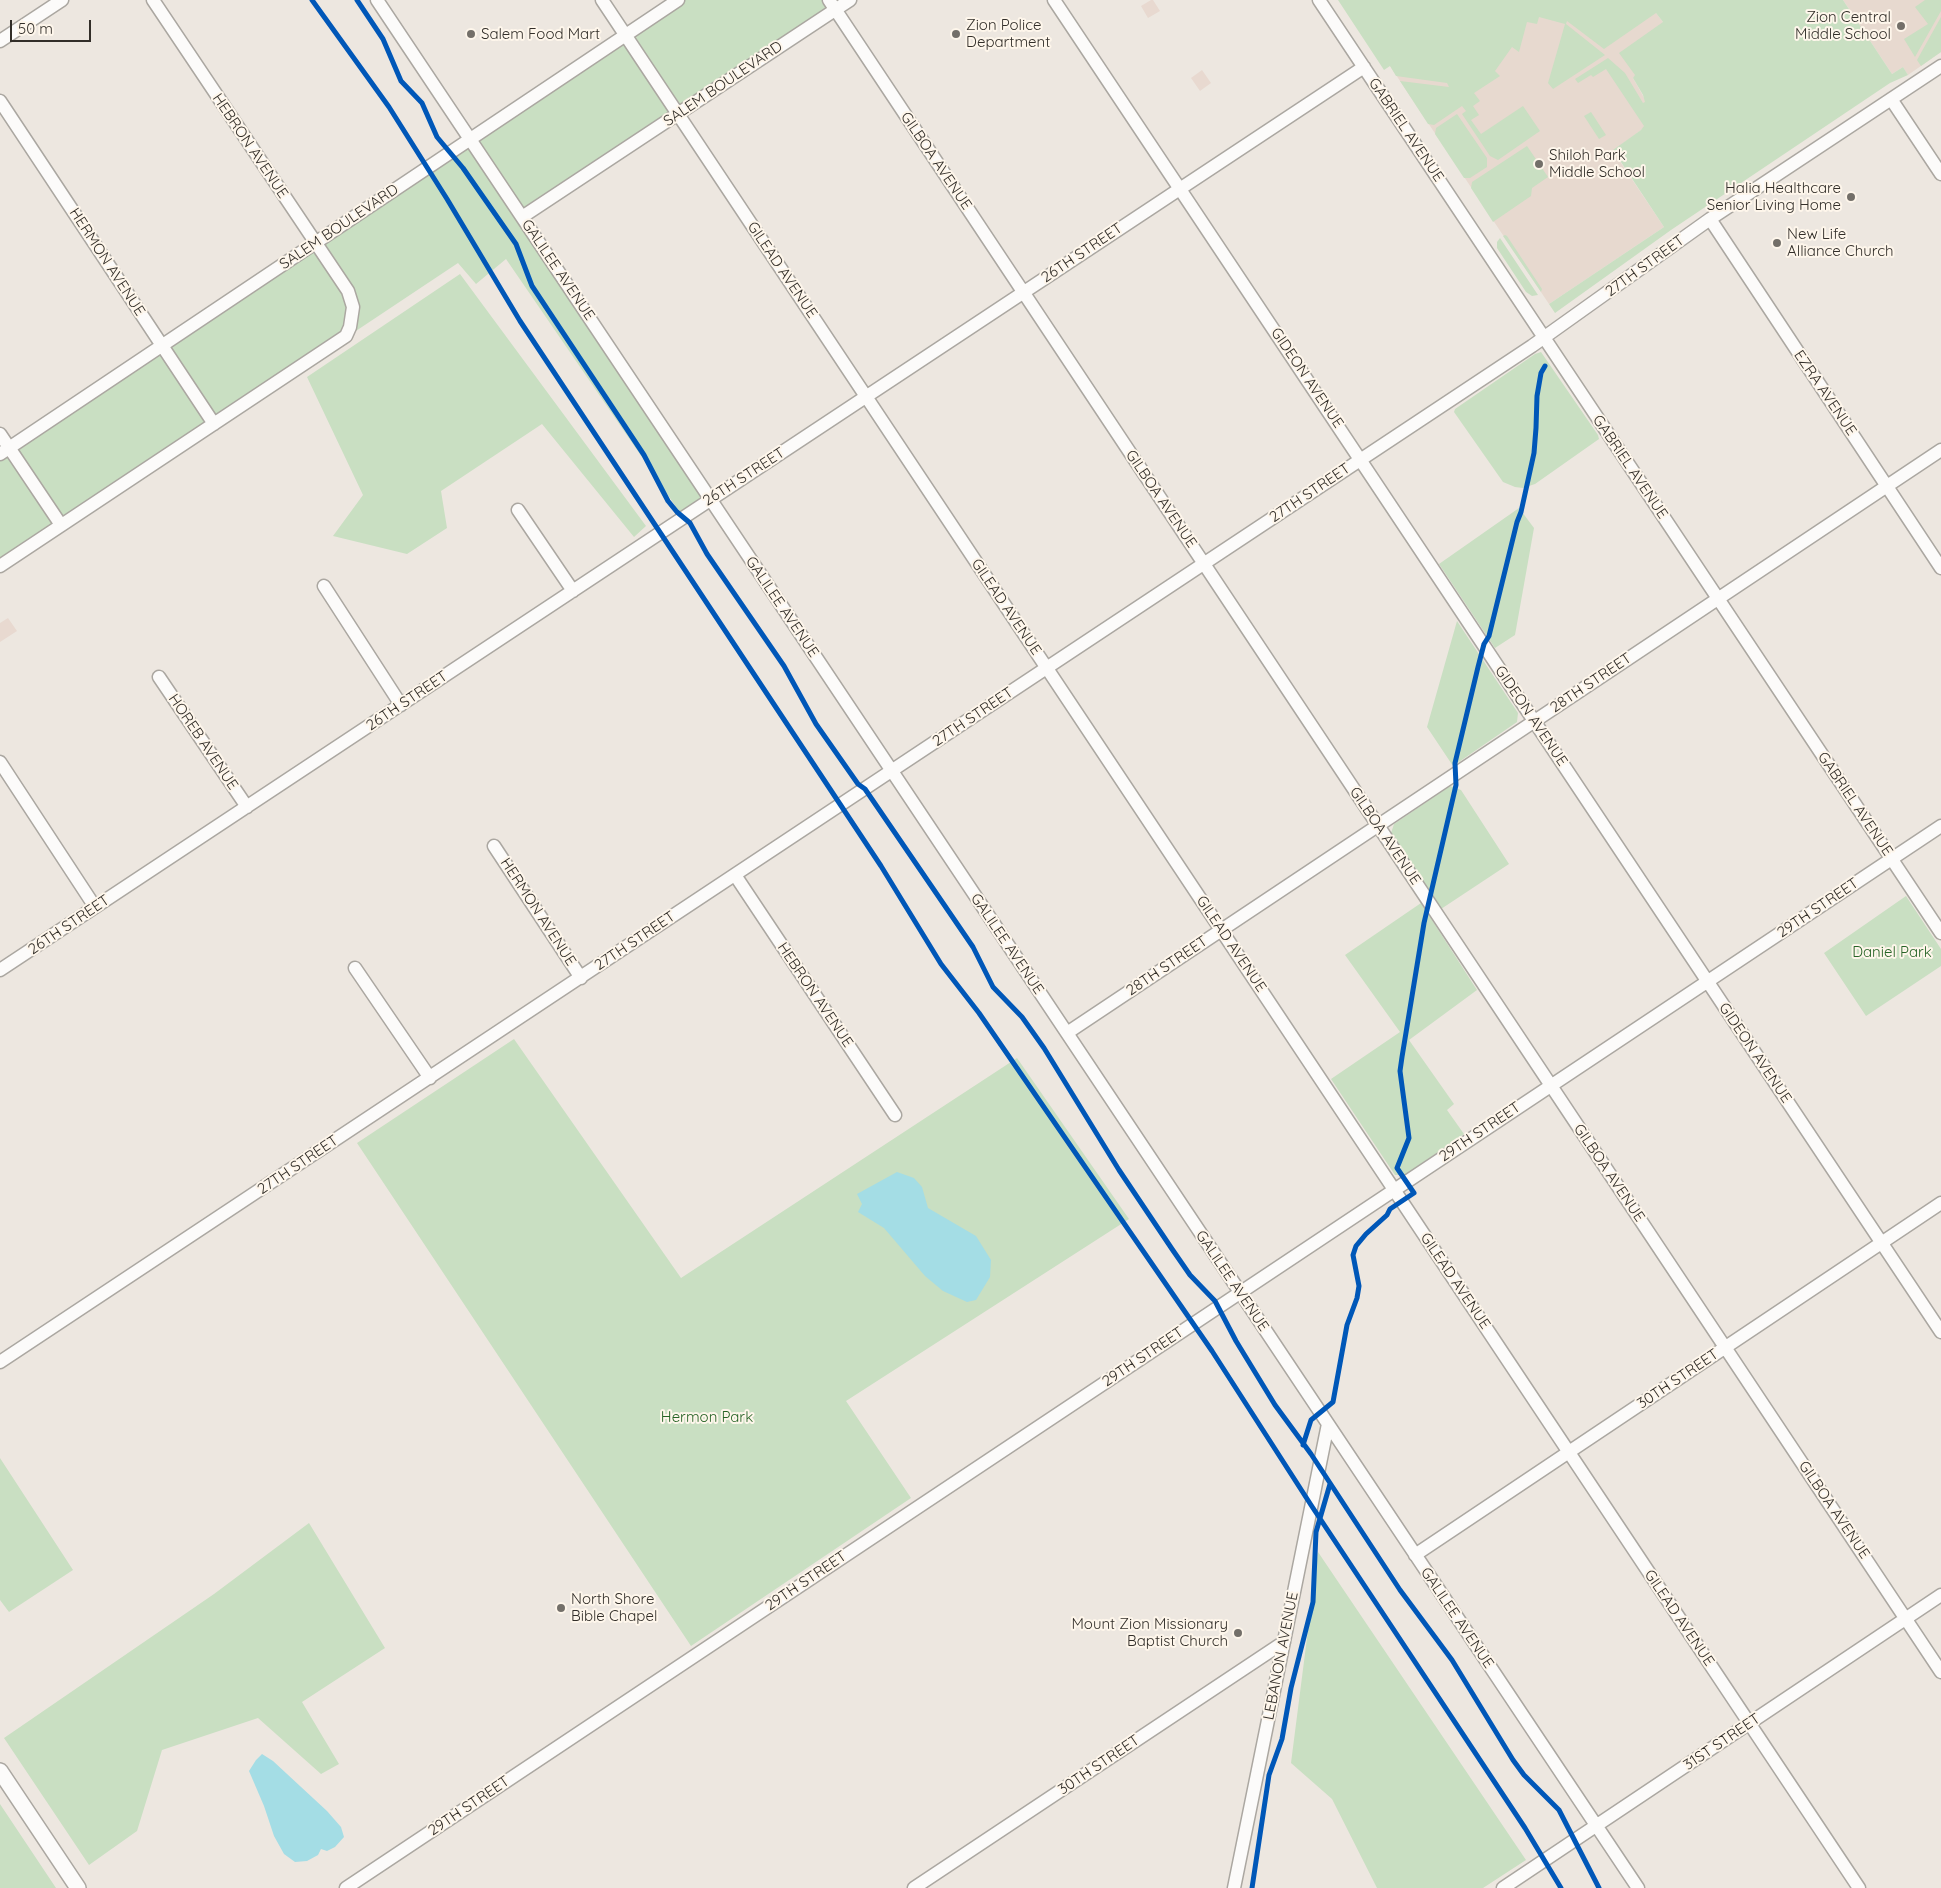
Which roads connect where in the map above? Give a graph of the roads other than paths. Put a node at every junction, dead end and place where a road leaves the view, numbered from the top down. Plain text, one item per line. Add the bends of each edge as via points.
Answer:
1 (62, 0) edge
2 (153, 0) edge
3 (377, 0) edge
4 (602, 0) edge
5 (678, 0) edge
6 (850, 0) edge
7 (1054, 0) edge
8 (1319, 0) edge
9 (832, 5) edge
10 (626, 35) junction
11 (0, 41) edge
12 (1941, 66) edge
13 (1364, 67) junction
14 (1891, 99) junction
15 (0, 101) edge
16 (678, 114) junction
17 (470, 139) junction
18 (1941, 174) edge
19 (1180, 188) junction
20 (522, 217) junction
21 (1710, 219) junction
22 (315, 244) junction
23 (1023, 292) junction
24 (1544, 338) junction
25 (162, 346) junction
26 (866, 396) junction
27 (214, 424) junction
28 (0, 434) edge
29 (1941, 450) edge
30 (5, 451) edge
31 (1361, 460) junction
32 (1887, 486) junction
33 (711, 500) junction
34 (518, 510) dead end
35 (61, 525) junction
36 (1204, 564) junction
37 (0, 566) edge
38 (1941, 568) edge
39 (324, 586) dead end
40 (573, 591) junction
41 (1718, 598) junction
42 (1047, 668) junction
43 (159, 677) dead end
44 (401, 705) junction
45 (1535, 721) junction
46 (0, 762) edge
47 (892, 771) junction
48 (247, 807) junction
49 (1378, 825) junction
50 (1941, 826) edge
51 (494, 846) dead end
52 (1891, 859) junction
53 (735, 875) junction
54 (95, 907) junction
55 (1222, 930) junction
56 (1941, 933) edge
57 (355, 968) dead end
58 (0, 970) edge
59 (581, 978) junction
60 (1708, 981) junction
61 (1067, 1033) junction
62 (430, 1078) junction
63 (1551, 1085) junction
64 (895, 1115) dead end
65 (1394, 1190) junction
66 (1941, 1203) edge
67 (1882, 1242) junction
68 (1240, 1292) junction
69 (1941, 1332) edge
70 (1725, 1347) junction
71 (0, 1362) edge
72 (1328, 1424) junction
73 (1569, 1452) junction
74 (1415, 1555) junction
75 (1941, 1595) edge
76 (1906, 1618) junction
77 (1284, 1642) junction
78 (1941, 1672) edge
79 (1749, 1724) junction
80 (0, 1771) edge
81 (1596, 1826) junction
82 (78, 1888) edge
83 (346, 1888) edge
84 (914, 1888) edge
85 (1234, 1888) edge
86 (1502, 1888) edge
87 (1638, 1888) edge
88 (1859, 1888) edge

1 - 11 street
2 - 22 street, HEBRON AVENUE
3 - 17 street, GALILEE AVENUE
4 - 10 street, GILEAD AVENUE
5 - 10 street, SALEM BOULEVARD
6 - 9 street, SALEM BOULEVARD
7 - 19 street, GIDEON AVENUE
8 - 13 street, GABRIEL AVENUE
9 - 16 street, SALEM BOULEVARD
9 - 23 street, GILBOA AVENUE
10 - 16 street, GILEAD AVENUE
10 - 17 street, SALEM BOULEVARD
12 - 14 street, 27TH STREET
13 - 19 street, 26TH STREET
13 - 24 street, GABRIEL AVENUE
14 - 18 street
14 - 21 street, 27TH STREET
15 - 25 street, HERMON AVENUE
16 - 20 street, SALEM BOULEVARD
16 - 26 street, GILEAD AVENUE
17 - 20 street, GALILEE AVENUE
17 - 22 street, SALEM BOULEVARD
19 - 23 street, 26TH STREET
19 - 31 street, GIDEON AVENUE
20 - 33 street, GALILEE AVENUE
21 - 24 street, 27TH STREET
21 - 32 street, EZRA AVENUE
22 - 25 street, SALEM BOULEVARD
22 - 27 street, HEBRON AVENUE via 348,291 352,318 346,336
23 - 26 street, 26TH STREET
23 - 36 street, GILBOA AVENUE
24 - 31 street, 27TH STREET
24 - 41 street, GABRIEL AVENUE
25 - 27 street, HERMON AVENUE
25 - 30 street, SALEM BOULEVARD
26 - 33 street, 26TH STREET
26 - 42 street, GILEAD AVENUE
27 - 35 street
28 - 30 street
29 - 32 street, 28TH STREET
30 - 35 street
31 - 36 street, 27TH STREET
31 - 45 street, GIDEON AVENUE
32 - 38 street, EZRA AVENUE
32 - 41 street, 28TH STREET
33 - 40 street, 26TH STREET
33 - 47 street, GALILEE AVENUE
34 - 40 street
35 - 37 street
36 - 42 street, 27TH STREET
36 - 49 street, GILBOA AVENUE
39 - 44 street
40 - 44 street, 26TH STREET
41 - 45 street, 28TH STREET
41 - 52 street, GABRIEL AVENUE
42 - 47 street, 27TH STREET
42 - 55 street, GILEAD AVENUE
43 - 48 street, HOREB AVENUE
44 - 48 street, 26TH STREET
45 - 49 street, 28TH STREET
45 - 60 street, GIDEON AVENUE
46 - 54 street
47 - 53 street, 27TH STREET
47 - 61 street, GALILEE AVENUE
48 - 54 street, 26TH STREET
49 - 55 street, 28TH STREET
49 - 63 street, GILBOA AVENUE
50 - 52 street, 29TH STREET
51 - 59 street, HERMON AVENUE
52 - 56 street, GABRIEL AVENUE
52 - 60 street, 29TH STREET
53 - 59 street, 27TH STREET
53 - 64 street, HEBRON AVENUE
54 - 58 street, 26TH STREET
55 - 61 street, 28TH STREET
55 - 65 street, GILEAD AVENUE
57 - 62 street
59 - 62 street, 27TH STREET
60 - 63 street, 29TH STREET
60 - 67 street, GIDEON AVENUE
61 - 68 street, GALILEE AVENUE
62 - 71 street, 27TH STREET
63 - 65 street, 29TH STREET
63 - 70 street, GILBOA AVENUE
65 - 68 street, 29TH STREET
65 - 73 street, GILEAD AVENUE
66 - 67 street, 30TH STREET
67 - 69 street, GIDEON AVENUE
67 - 70 street, 30TH STREET
68 - 72 street, GALILEE AVENUE
68 - 83 street, 29TH STREET
70 - 73 street, 30TH STREET
70 - 76 street, GILBOA AVENUE
72 - 74 street, GALILEE AVENUE
72 - 77 street, LEBANON AVENUE
73 - 74 street, 30TH STREET
73 - 79 street, GILEAD AVENUE
74 - 81 street, GALILEE AVENUE
75 - 76 street, 31ST STREET
76 - 78 street, GILBOA AVENUE
76 - 79 street, 31ST STREET
77 - 84 street, 30TH STREET
77 - 85 street, LEBANON AVENUE
79 - 81 street, 31ST STREET
79 - 88 street, GILEAD AVENUE
80 - 82 main road
81 - 86 street, 31ST STREET
81 - 87 street, GALILEE AVENUE

